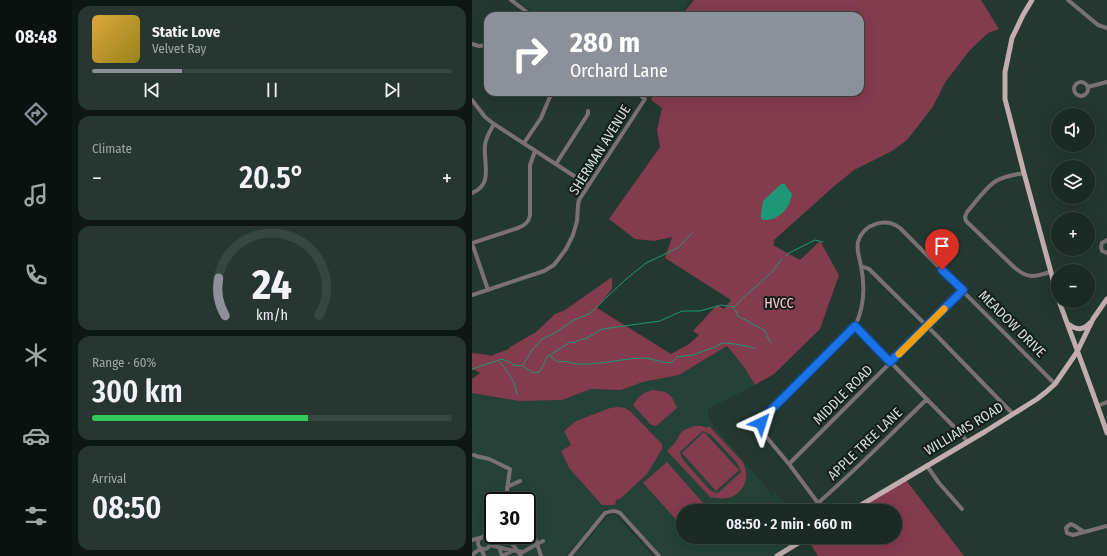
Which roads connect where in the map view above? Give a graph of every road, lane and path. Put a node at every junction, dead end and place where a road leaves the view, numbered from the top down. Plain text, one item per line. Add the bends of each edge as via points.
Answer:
1 (511, 0) edge
2 (1032, 0) edge
3 (1068, 0) edge
4 (527, 12) edge
5 (1107, 28) edge
6 (472, 44) edge
7 (484, 45) edge
8 (1107, 82) edge
9 (1088, 87) dead end
10 (550, 96) edge
11 (641, 96) edge
12 (472, 100) edge
13 (588, 111) dead end
14 (494, 124) junction
15 (524, 143) junction
16 (535, 151) junction
17 (556, 164) junction
18 (1024, 173) junction
19 (588, 185) junction
20 (472, 193) edge
21 (1107, 240) edge
22 (472, 243) edge
23 (1105, 253) edge
24 (1107, 257) edge
25 (861, 266) junction
26 (1050, 272) junction
27 (1051, 275) edge
28 (488, 290) junction
29 (963, 290) junction
30 (472, 295) edge
31 (1107, 298) edge
32 (1062, 308) edge
33 (1093, 319) junction
34 (1068, 324) junction
35 (855, 326) junction
36 (927, 326) junction
37 (1077, 352) junction
38 (890, 362) junction
39 (1055, 384) junction
40 (927, 399) junction
41 (1107, 402) edge
42 (1097, 406) junction
43 (1013, 414) junction
44 (1107, 433) edge
45 (967, 441) junction
46 (474, 455) dead end
47 (789, 464) junction
48 (927, 466) junction
49 (520, 481) dead end
50 (507, 487) junction
51 (506, 492) edge
52 (818, 504) joint
53 (863, 504) edge
54 (962, 509) dead end
55 (1107, 526) edge
56 (1084, 532) dead end
57 (472, 535) edge
58 (483, 537) joint
59 (475, 540) edge
60 (536, 541) edge
61 (543, 541) dead end
62 (512, 544) edge
63 (537, 544) junction
64 (797, 544) edge
65 (490, 545) junction
66 (481, 548) junction
67 (501, 549) junction
68 (513, 551) junction
69 (518, 552) junction
70 (472, 555) edge
71 (497, 555) edge
72 (484, 556) edge
73 (521, 556) edge
74 (541, 556) edge
75 (570, 556) edge
76 (659, 556) edge
77 (777, 556) edge

1 - 4 street
2 - 18 main road via 1012,38 1004,88
3 - 5 street via 1098,25
6 - 7 street
8 - 9 street
10 - 15 street via 541,118
11 - 19 street, SHERMAN AVENUE via 645,99
12 - 14 street
13 - 17 street
14 - 15 street
14 - 20 street via 486,140 484,183
15 - 16 street
16 - 17 street
16 - 22 street via 530,165 528,222 518,228
17 - 19 street
18 - 26 main road
18 - 26 street via 994,183 967,212 966,221 1022,273 1033,277
19 - 28 street, SHERMAN AVENUE via 579,200 573,235 554,265 544,271
21 - 23 street via 1101,245
22 - 28 street
23 - 24 street
25 - 29 street, MEADOW DRIVE via 858,246 861,236 870,226 887,223 900,228
25 - 35 street, MEADOW DRIVE via 862,309
25 - 36 street via 869,269
26 - 27 main road
28 - 30 street, SHERMAN AVENUE
29 - 36 street, MIDDLE ROAD
29 - 39 street, MEADOW DRIVE
31 - 33 main road, WILLIAMS ROAD
32 - 34 main road
33 - 34 main road via 1082,329 1075,329
33 - 37 main road, WILLIAMS ROAD
34 - 37 main road
35 - 38 street
35 - 47 street, MEADOW DRIVE via 761,421 763,433
36 - 38 street, MIDDLE ROAD
36 - 43 street
37 - 39 main road, WILLIAMS ROAD
37 - 42 main road
38 - 40 street
38 - 47 street, MIDDLE ROAD
39 - 43 main road, WILLIAMS ROAD
40 - 45 street
40 - 52 street, APPLE TREE LANE
41 - 42 street
42 - 44 main road
43 - 45 main road, WILLIAMS ROAD
45 - 48 main road, WILLIAMS ROAD
46 - 50 street via 510,469
47 - 52 street, MEADOW DRIVE
48 - 53 main road, WILLIAMS ROAD
48 - 54 street
49 - 50 street
50 - 51 street
55 - 56 street
57 - 59 street
58 - 59 street
58 - 65 street via 490,540
59 - 66 street
60 - 63 street
61 - 63 street
62 - 69 street
63 - 69 street
63 - 74 street
64 - 77 main road
65 - 66 street via 486,549
65 - 67 street
66 - 70 street
66 - 72 street
67 - 68 street
67 - 68 street via 502,556
67 - 71 street
68 - 69 street
69 - 73 street
75 - 76 street via 605,513 612,511 620,513

